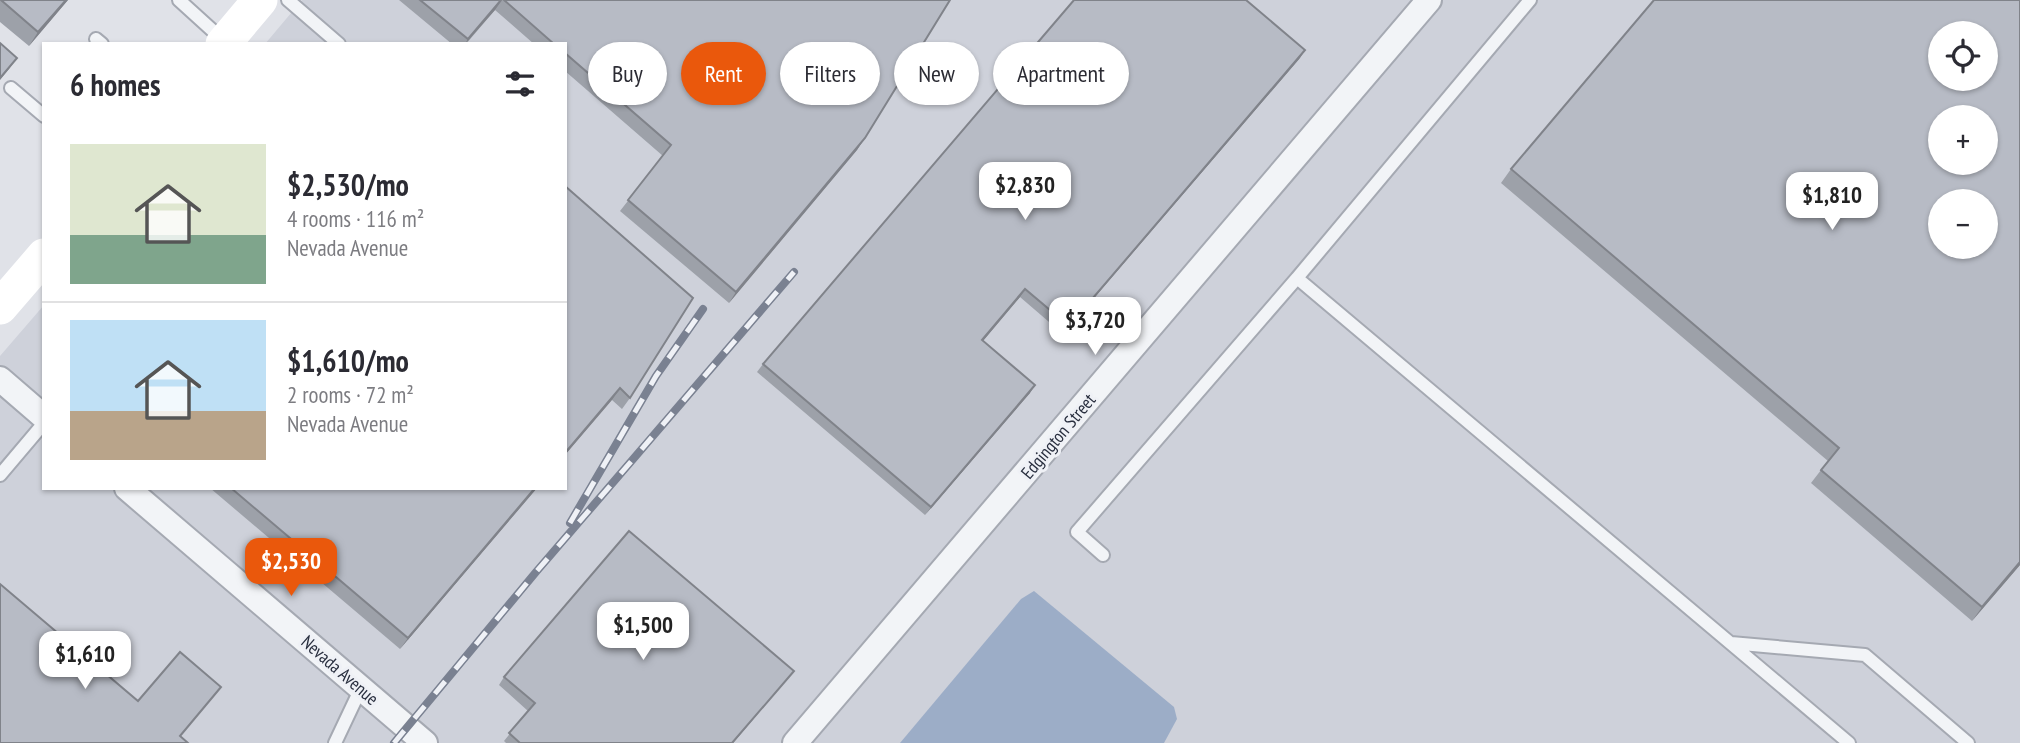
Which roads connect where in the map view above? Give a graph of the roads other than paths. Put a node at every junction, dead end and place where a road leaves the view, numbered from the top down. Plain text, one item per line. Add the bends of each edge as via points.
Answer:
1 (179, 0) edge
2 (260, 0) edge
3 (288, 0) edge
4 (1429, 0) edge
5 (1530, 0) edge
6 (224, 42) edge
7 (226, 42) edge
8 (337, 42) edge
9 (11, 88) edge
10 (42, 114) edge
11 (42, 258) edge
12 (1297, 278) junction
13 (0, 307) edge
14 (0, 379) edge
15 (42, 415) edge
16 (42, 425) edge
17 (0, 475) edge
18 (129, 490) edge
19 (1103, 555) dead end
20 (1731, 643) junction
21 (361, 688) junction
22 (335, 743) edge
23 (425, 743) edge
24 (795, 743) edge
25 (1849, 743) edge
26 (1968, 743) edge

1 - 6 lane
2 - 7 main road
3 - 8 lane
4 - 24 street, Edgington Street
5 - 12 lane
9 - 10 lane
11 - 13 main road
12 - 19 lane via 1077,532
12 - 20 lane
14 - 15 street
16 - 17 lane
18 - 21 street, Nevada Avenue
20 - 25 lane
20 - 26 lane via 1865,655
21 - 22 lane
21 - 23 street, Nevada Avenue

